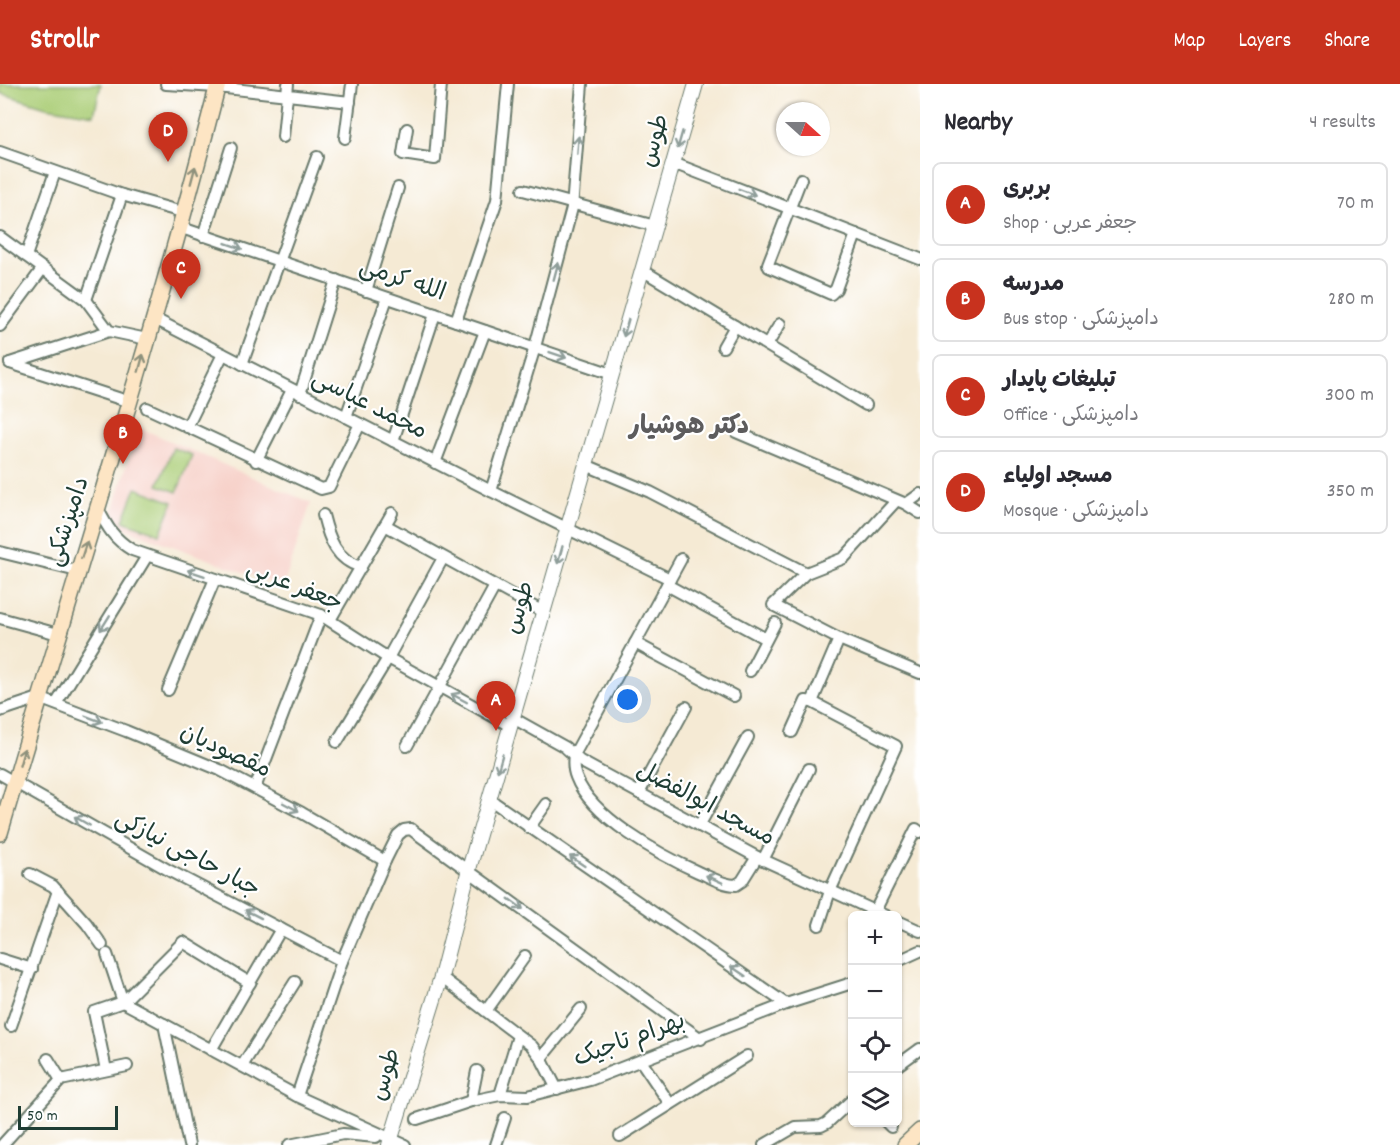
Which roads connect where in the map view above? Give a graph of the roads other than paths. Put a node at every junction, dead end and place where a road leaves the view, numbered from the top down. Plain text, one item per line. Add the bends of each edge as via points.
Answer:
1 (166, 84) edge
2 (352, 84) edge
3 (508, 84) edge
4 (582, 84) edge
5 (696, 84) edge
6 (438, 85) edge
7 (217, 86) edge
8 (287, 89) edge
9 (350, 102) junction
10 (407, 129) dead end
11 (283, 137) dead end
12 (345, 138) dead end
13 (231, 148) dead end
14 (0, 153) edge
15 (317, 157) dead end
16 (673, 163) junction
17 (55, 172) junction
18 (801, 179) dead end
19 (398, 188) dead end
20 (523, 190) dead end
21 (122, 195) junction
22 (573, 204) junction
23 (791, 209) junction
24 (182, 212) junction
25 (655, 226) junction
26 (179, 227) junction
27 (856, 234) junction
28 (203, 236) junction
29 (0, 237) edge
30 (26, 256) junction
31 (920, 259) edge
32 (278, 261) junction
33 (43, 268) junction
34 (642, 270) junction
35 (336, 280) junction
36 (366, 291) junction
37 (387, 298) junction
38 (86, 300) junction
39 (435, 314) junction
40 (153, 318) junction
41 (456, 321) junction
42 (780, 324) dead end
43 (0, 326) edge
44 (735, 326) junction
45 (109, 331) junction
46 (485, 331) junction
47 (147, 339) junction
48 (767, 345) junction
49 (723, 347) dead end
50 (535, 348) junction
51 (223, 354) junction
52 (242, 364) junction
53 (612, 374) junction
54 (296, 392) junction
55 (130, 402) junction
56 (866, 405) dead end
57 (147, 408) dead end
58 (346, 417) junction
59 (360, 424) junction
60 (187, 427) junction
61 (736, 432) dead end
62 (393, 441) junction
63 (256, 461) junction
64 (435, 463) junction
65 (586, 465) junction
66 (491, 491) junction
67 (920, 494) edge
68 (901, 503) junction
69 (98, 509) junction
70 (392, 513) dead end
71 (920, 513) edge
72 (323, 515) dead end
73 (385, 525) junction
74 (567, 530) junction
75 (0, 552) edge
76 (147, 555) junction
77 (443, 558) junction
78 (681, 559) dead end
79 (361, 567) junction
80 (77, 571) junction
81 (806, 573) junction
82 (215, 579) junction
83 (668, 582) junction
84 (495, 586) junction
85 (9, 608) dead end
86 (543, 612) junction
87 (325, 618) junction
88 (3, 619) edge
89 (775, 623) dead end
90 (58, 634) junction
91 (766, 639) junction
92 (839, 639) junction
93 (635, 643) junction
94 (388, 658) junction
95 (750, 671) dead end
96 (920, 673) edge
97 (438, 687) junction
98 (168, 690) dead end
99 (735, 696) dead end
100 (39, 698) junction
101 (812, 702) junction
102 (56, 704) junction
103 (686, 707) dead end
104 (0, 711) edge
105 (512, 722) junction
106 (792, 732) dead end
107 (748, 737) dead end
108 (337, 742) dead end
109 (407, 746) dead end
110 (574, 755) junction
111 (809, 770) dead end
112 (0, 774) edge
113 (15, 783) junction
114 (255, 788) junction
115 (639, 793) junction
116 (489, 799) junction
117 (546, 804) dead end
118 (699, 826) junction
119 (529, 828) junction
120 (920, 832) edge
121 (0, 833) edge
122 (760, 858) junction
123 (385, 861) junction
124 (469, 869) junction
125 (30, 874) dead end
126 (58, 891) junction
127 (830, 891) junction
128 (875, 911) edge
129 (881, 911) edge
130 (902, 923) edge
131 (819, 925) dead end
132 (281, 929) junction
133 (920, 931) edge
134 (920, 951) edge
135 (525, 956) dead end
136 (0, 959) edge
137 (902, 959) edge
138 (342, 961) junction
139 (32, 969) junction
140 (441, 977) junction
141 (295, 982) dead end
142 (250, 983) junction
143 (848, 984) edge
144 (123, 1002) junction
145 (786, 1004) junction
146 (581, 1009) dead end
147 (486, 1011) junction
148 (164, 1024) junction
149 (11, 1026) dead end
150 (518, 1036) junction
151 (701, 1039) junction
152 (920, 1049) edge
153 (212, 1050) junction
154 (747, 1056) dead end
155 (541, 1058) junction
156 (48, 1059) dead end
157 (641, 1061) junction
158 (902, 1062) edge
159 (127, 1066) dead end
160 (242, 1066) junction
161 (106, 1070) junction
162 (477, 1071) dead end
163 (61, 1080) junction
164 (557, 1089) junction
165 (500, 1095) junction
166 (297, 1096) junction
167 (471, 1101) junction
168 (670, 1104) junction
169 (848, 1104) edge
170 (505, 1118) dead end
171 (417, 1119) dead end
172 (920, 1132) edge
173 (621, 1136) dead end
174 (390, 1142) edge
175 (2, 1145) edge
176 (189, 1145) edge
177 (289, 1145) edge
178 (405, 1145) edge
179 (496, 1145) edge
180 (764, 1145) edge
181 (905, 1145) edge

1 - 7 street
2 - 9 street
3 - 41 street via 497,200
22 -> 4 street
5 -> 16 street, طوس
6 - 10 street via 435,159 403,154
7 - 8 street
24 -> 7 main road, دامپزشکی
8 - 9 street
8 - 11 street
9 - 12 street
13 - 28 street
14 - 17 street
15 - 32 street
16 -> 23 street
16 - 25 street, طوس
17 - 21 street
17 - 30 street
18 - 23 street
19 - 36 street
20 - 22 street
21 - 24 street
21 - 38 street
22 - 25 street
50 -> 22 street
23 - 27 street
23 - 27 street via 769,267 831,294
24 - 26 main road, دامپزشکی
25 - 34 street, طوس
26 - 28 street, الله کرمی
26 - 40 main road, دامپزشکی
27 - 31 street
28 -> 32 street, الله کرمی
29 - 30 street
30 - 33 street
32 - 35 street, الله کرمی
32 - 52 street
33 - 38 street
33 - 43 street
34 - 44 street
34 -> 53 street, طوس
35 - 36 street, الله کرمی
35 - 54 street
36 - 37 street, الله کرمی
37 - 39 street, الله کرمی
37 - 58 street
38 - 45 street
39 - 41 street, الله کرمی
39 - 62 street
40 - 47 main road, دامپزشکی
40 - 51 street, محمد عباسی
41 - 46 street, الله کرمی
42 - 48 street
44 - 48 street
44 - 49 street
45 - 47 street
45 - 55 street via 10,363
46 - 50 street, الله کرمی
46 - 64 street
55 -> 47 main road, دامپزشکی
48 - 56 street
50 -> 53 street, الله کرمی
50 - 66 street
51 - 52 street, محمد عباسی
51 - 60 street
52 - 54 street, محمد عباسی
53 - 65 street, طوس
54 - 58 street, محمد عباسی
54 - 63 street
55 - 69 main road, دامپزشکی
57 - 60 street
58 - 59 street, محمد عباسی
59 - 62 street, محمد عباسی
59 - 63 street via 325,489
60 - 63 street
61 - 68 street
62 - 64 street, محمد عباسی
64 - 66 street, محمد عباسی
65 - 74 street, طوس
65 - 81 street via 650,492
66 - 74 street, محمد عباسی
67 - 68 street
68 - 71 street
68 - 81 street via 844,558
69 - 76 street, جعفر عربی via 120,542
80 -> 69 main road, دامپزشکی
70 - 73 street
72 - 79 street via 341,558
73 - 77 street
73 - 79 street
74 - 83 street, محمد عباسی
74 -> 86 street, طوس
75 - 80 street
82 -> 76 street, جعفر عربی
76 -> 102 street
77 - 84 street
77 - 94 street
78 - 83 street
79 - 87 street
80 - 90 main road, دامپزشکی
81 - 92 street via 773,605
82 - 87 street, جعفر عربی
82 - 98 street
83 - 91 street, محمد عباسی
83 - 93 street
84 - 86 street
84 - 97 street
85 - 88 street
86 - 105 street, طوس
87 - 94 street, جعفر عربی
87 - 114 street
88 - 90 street
89 - 91 street
90 - 100 main road, دامپزشکی
91 - 95 street
92 - 96 street
92 - 101 street
93 - 99 street
93 - 110 street
94 - 97 street, جعفر عربی
94 - 108 street
105 -> 97 street, جعفر عربی
97 - 109 street
100 - 102 street, مقصودیان
100 - 104 street
113 -> 100 main road, دامپزشکی
101 - 106 street via 806,701
101 - 127 street via 896,746
102 -> 114 street, مقصودیان via 188,756
103 - 115 street
105 - 110 street, مسجد ابوالفضل
105 -> 116 street, طوس
107 - 118 street
110 - 115 street, مسجد ابوالفضل
122 -> 110 street via 736,885 676,862 623,829 590,799 576,777
111 - 122 street
112 - 113 street, جبار حاجی نیازکی
113 - 121 main road, دامپزشکی
132 -> 113 street, جبار حاجی نیازکی
114 -> 123 street, مقصودیان
115 - 118 street, مسجد ابوالفضل
116 - 119 street
116 - 124 street, طوس
117 - 119 street
118 - 122 street, مسجد ابوالفضل
145 -> 119 street
120 - 129 street via 916,829
122 - 127 street, مسجد ابوالفضل
123 - 124 street via 398,835 411,830
123 - 138 street
124 - 140 street, طوس
124 -> 151 street
125 - 126 street
126 - 139 street
126 - 144 street via 105,949
127 - 128 street, مسجد ابوالفضل
127 - 131 street
130 - 133 street
132 - 138 street, جبار حاجی نیازکی
132 - 142 street
134 - 137 street
135 - 147 street
136 - 139 street
138 - 166 street
139 - 149 street
140 - 147 street
140 - 174 street, طوس
141 - 160 street
142 - 144 street via 183,942
142 - 153 street
143 - 145 street, بهرام تاجیک
144 - 148 street
144 - 161 street via 94,1012
145 - 151 street, بهرام تاجیک
146 - 155 street
147 - 150 street
148 - 153 street
148 - 176 street
150 - 155 street
150 - 165 street
151 - 157 street, بهرام تاجیک
152 - 158 street
153 - 160 street
154 - 168 street
155 - 164 street
156 - 163 street
157 - 164 street, بهرام تاجیک
157 - 168 street
159 - 161 street
160 - 166 street
161 - 163 street
162 - 167 street
163 - 175 street
164 - 165 street, بهرام تاجیک via 521,1097
165 - 167 street, بهرام تاجیک
166 - 174 street
167 - 171 street, بهرام تاجیک
168 - 173 street
169 - 180 street via 821,1126 795,1127
170 - 179 street
172 - 181 main road
174 - 177 street via 343,1134
174 - 178 street

